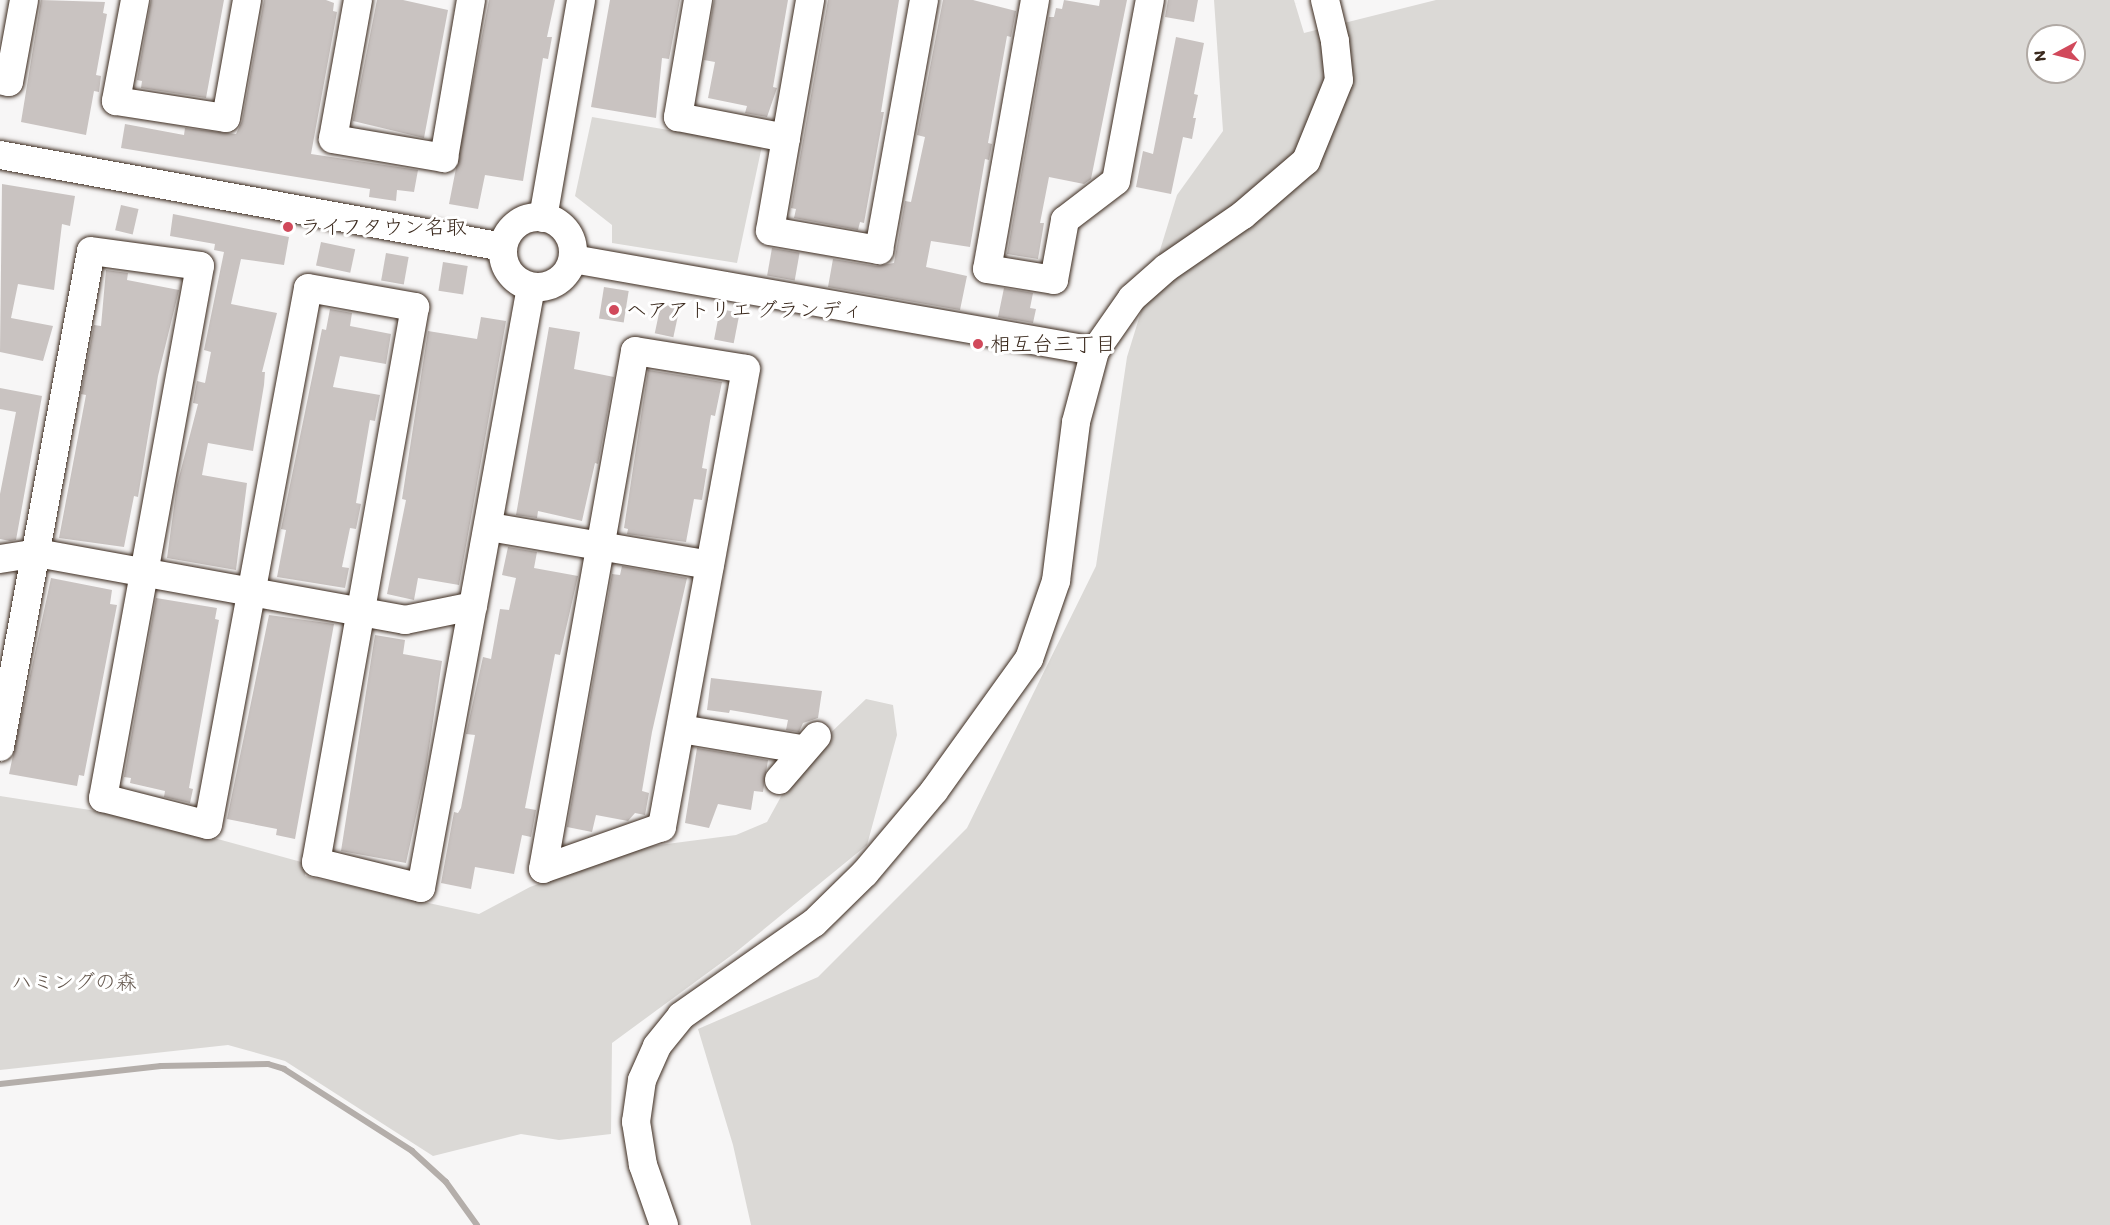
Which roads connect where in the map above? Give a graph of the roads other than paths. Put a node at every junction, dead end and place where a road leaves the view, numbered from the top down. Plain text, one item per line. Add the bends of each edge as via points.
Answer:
1 (24, 0) edge
2 (135, 0) edge
3 (247, 0) edge
4 (358, 0) edge
5 (471, 0) edge
6 (581, 0) edge
7 (698, 0) edge
8 (810, 0) edge
9 (924, 0) edge
10 (1035, 0) edge
11 (1150, 0) edge
12 (1325, 0) edge
13 (0, 80) edge
14 (786, 138) junction
15 (0, 156) edge
16 (543, 218) junction
17 (503, 247) junction
18 (573, 259) junction
19 (531, 287) junction
20 (1095, 351) junction
21 (490, 526) junction
22 (600, 544) junction
23 (37, 553) junction
24 (0, 560) edge
25 (710, 565) junction
26 (146, 572) junction
27 (253, 593) junction
28 (473, 606) junction
29 (362, 611) junction
30 (681, 729) junction
31 (0, 747) edge
32 (779, 780) dead end
33 (664, 1225) edge

1 - 13 street via 9,81
2 - 3 street via 116,101 226,118
4 - 5 street via 333,139 444,158
6 - 16 street
7 - 14 street via 678,117
8 - 14 street
9 - 14 street via 879,250 770,231
10 - 11 street via 987,269 1054,280 1065,220 1116,181
12 - 20 street via 1339,80 1306,162 1132,298
15 - 17 street
16 - 17 street via 522,221
16 - 18 street via 554,221 570,237
17 - 19 street via 503,258 513,277
18 - 19 street via 569,270 553,285
18 - 20 street
19 - 21 street
20 - 33 street via 1076,422 1056,581 1029,659 934,791 865,873 814,923 681,1016 657,1046 642,1080 636,1122 643,1165
21 - 22 street
21 - 28 street
22 - 25 street
22 - 25 street via 635,351 746,369
22 - 30 street via 543,869 662,827
23 - 24 street
23 - 26 street
23 - 26 street via 91,251 200,266
23 - 31 street
25 - 30 street
26 - 27 street
26 - 27 street via 103,798 208,825
27 - 29 street
27 - 29 street via 308,288 415,307
28 - 29 street via 405,620
28 - 29 street via 422,888 316,862
30 - 32 street via 809,742

